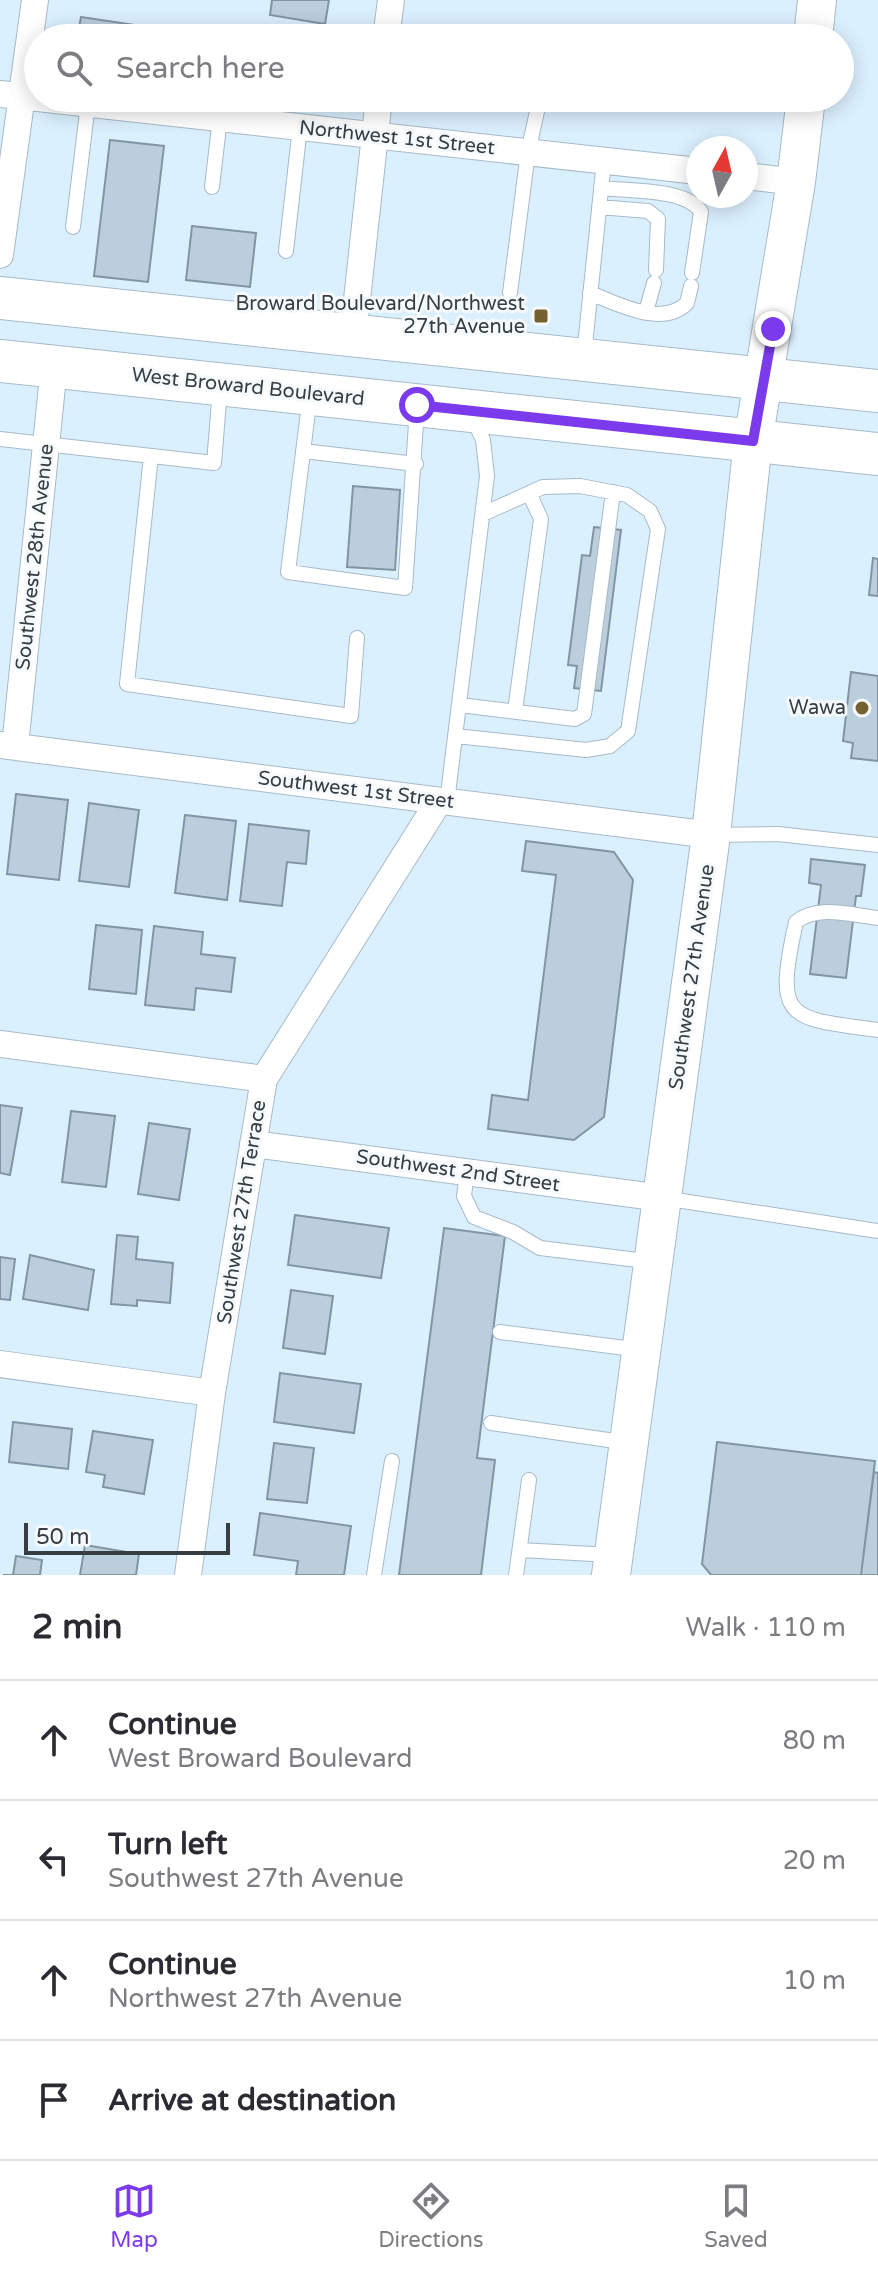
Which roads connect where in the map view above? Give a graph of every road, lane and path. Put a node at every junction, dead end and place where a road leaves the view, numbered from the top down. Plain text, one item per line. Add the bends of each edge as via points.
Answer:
1 (35, 0) edge
2 (391, 0) edge
3 (817, 0) edge
4 (29, 24) edge
5 (388, 24) edge
6 (814, 24) edge
7 (24, 45) edge
8 (12, 95) edge
9 (87, 112) edge
10 (163, 112) edge
11 (377, 112) edge
12 (537, 112) edge
13 (804, 112) edge
14 (220, 118) junction
15 (300, 127) junction
16 (374, 135) junction
17 (528, 152) junction
18 (604, 161) junction
19 (686, 170) edge
20 (758, 177) edge
21 (796, 182) junction
22 (212, 187) dead end
23 (601, 188) junction
24 (599, 207) junction
25 (73, 227) dead end
26 (286, 251) dead end
27 (0, 255) edge
28 (510, 293) dead end
29 (590, 293) junction
30 (0, 298) edge
31 (646, 312) junction
32 (353, 336) junction
33 (583, 360) junction
34 (0, 361) edge
35 (54, 367) junction
36 (765, 379) junction
37 (221, 384) junction
38 (878, 391) edge
39 (310, 394) junction
40 (417, 405) junction
41 (469, 411) junction
42 (0, 439) edge
43 (753, 441) junction
44 (46, 445) junction
45 (303, 451) junction
46 (878, 454) edge
47 (151, 456) junction
48 (416, 464) junction
49 (613, 492) junction
50 (529, 493) junction
51 (483, 514) junction
52 (357, 638) dead end
53 (460, 705) junction
54 (515, 711) junction
55 (456, 736) junction
56 (8, 746) edge
57 (443, 801) junction
58 (711, 835) junction
59 (878, 845) edge
60 (878, 918) edge
61 (878, 1030) edge
62 (0, 1044) edge
63 (264, 1079) junction
64 (253, 1144) junction
65 (467, 1172) junction
66 (662, 1198) junction
67 (878, 1231) edge
68 (654, 1262) junction
69 (500, 1332) dead end
70 (641, 1350) junction
71 (0, 1364) edge
72 (212, 1393) junction
73 (491, 1423) dead end
74 (629, 1443) junction
75 (392, 1461) dead end
76 (529, 1480) dead end
77 (520, 1550) junction
78 (613, 1565) edge
79 (188, 1575) edge
80 (374, 1575) edge
81 (516, 1575) edge

1 - 4 street
2 - 5 street
3 - 6 street
7 - 8 street
8 - 27 street
9 - 25 lane
10 - 14 street, Northwest 1st Street
11 - 16 street
12 - 17 lane
13 - 21 street, Southwest 27th Avenue
14 - 15 street, Northwest 1st Street
14 - 22 lane
15 - 16 street, Northwest 1st Street
15 - 26 lane
16 - 17 street, Northwest 1st Street
16 - 32 street
17 - 18 street, Northwest 1st Street
17 - 28 lane
18 - 19 street, Northwest 1st Street
18 - 23 lane
20 - 21 street
21 - 36 street, Southwest 27th Avenue
23 - 24 lane
23 - 31 lane via 685,197 701,212 687,303 670,314
24 - 29 lane
24 - 31 lane via 648,211 658,219 655,277
29 - 31 lane
29 - 33 lane
30 - 32 main road
32 - 33 main road
33 - 36 main road
34 - 35 main road, West Broward Boulevard
35 - 37 main road, West Broward Boulevard
35 - 44 street, Southwest 28th Avenue
36 - 38 main road
36 - 43 street, Southwest 27th Avenue
37 - 39 main road, West Broward Boulevard
37 - 47 lane via 214,463
39 - 40 main road, West Broward Boulevard
39 - 45 lane
40 - 41 main road, West Broward Boulevard
40 - 48 lane
41 - 43 main road, West Broward Boulevard
41 - 51 lane via 483,440
42 - 44 lane
43 - 46 main road, West Broward Boulevard
43 - 58 street, Southwest 27th Avenue
44 - 47 lane
44 - 56 street, Southwest 28th Avenue
45 - 48 lane
45 - 48 lane via 288,572 405,588
47 - 52 lane via 127,684 351,716
49 - 50 lane via 580,486 543,487
49 - 54 lane via 584,714 575,719
49 - 55 lane via 650,511 658,529 628,731 610,746 586,750
50 - 51 lane
50 - 54 lane via 541,519
51 - 53 lane
53 - 54 lane
53 - 55 lane
55 - 57 lane
56 - 57 street, Southwest 1st Street
57 - 58 street, Southwest 1st Street
57 - 63 street, Southwest 27th Terrace
58 - 59 lane via 778,834
58 - 66 street, Southwest 27th Avenue
60 - 61 lane via 805,914 796,922 787,989 789,1005 812,1021
62 - 63 street
63 - 64 street, Southwest 27th Terrace
64 - 65 street, Southwest 2nd Street
64 - 72 street, Southwest 27th Terrace
65 - 66 street, Southwest 2nd Street
65 - 68 lane via 464,1196 474,1217 540,1248
66 - 67 lane
66 - 68 street, Southwest 27th Avenue
68 - 70 street, Southwest 27th Avenue
69 - 70 lane
70 - 74 street, Southwest 27th Avenue
71 - 72 street
72 - 79 street, Southwest 27th Terrace
73 - 74 lane
74 - 78 street, Southwest 27th Avenue
75 - 80 lane
76 - 77 lane
77 - 78 lane
77 - 81 lane

